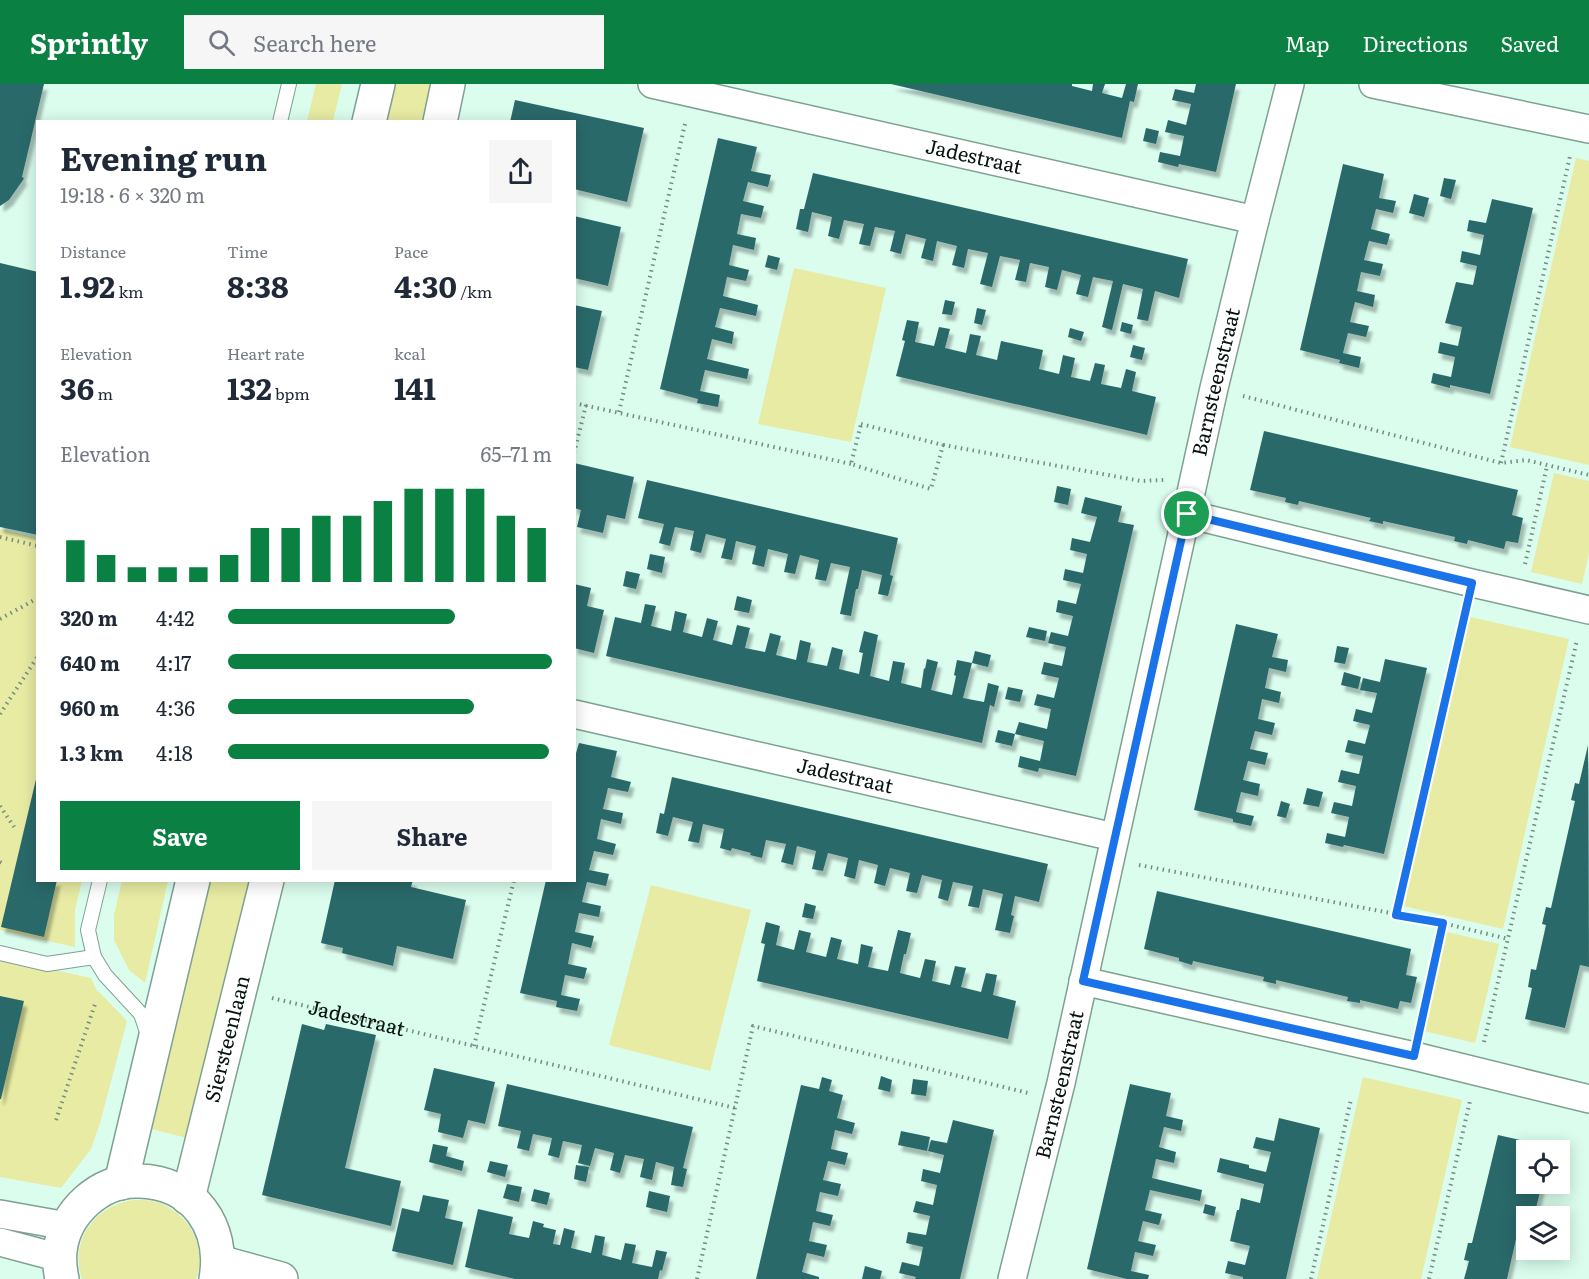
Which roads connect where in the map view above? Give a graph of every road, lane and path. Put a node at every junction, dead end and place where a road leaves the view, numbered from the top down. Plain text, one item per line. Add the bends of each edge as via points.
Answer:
1 (289, 84) edge
2 (378, 84) edge
3 (448, 84) edge
4 (652, 84) edge
5 (1290, 84) edge
6 (1372, 84) edge
7 (692, 94) junction
8 (280, 120) edge
9 (369, 120) edge
10 (440, 120) edge
11 (1583, 128) edge
12 (1254, 220) junction
13 (1214, 388) junction
14 (576, 403) edge
15 (586, 405) junction
16 (619, 412) junction
17 (576, 445) edge
18 (943, 445) junction
19 (1501, 463) junction
20 (851, 464) junction
21 (1547, 465) junction
22 (1589, 476) edge
23 (1194, 484) junction
24 (1187, 514) junction
25 (0, 537) edge
26 (36, 546) edge
27 (1472, 583) junction
28 (1519, 594) junction
29 (36, 599) edge
30 (1587, 609) edge
31 (0, 619) edge
32 (36, 659) edge
33 (0, 714) edge
34 (576, 714) edge
35 (0, 806) edge
36 (14, 827) dead end
37 (1112, 848) junction
38 (0, 862) edge
39 (5, 865) dead end
40 (100, 882) edge
41 (193, 882) edge
42 (266, 882) edge
43 (514, 882) edge
44 (1396, 915) junction
45 (1443, 923) junction
46 (1508, 939) junction
47 (0, 953) edge
48 (94, 957) junction
49 (105, 975) junction
50 (1083, 981) junction
51 (239, 990) junction
52 (474, 1046) junction
53 (154, 1051) junction
54 (1414, 1056) junction
55 (1477, 1071) junction
56 (1351, 1099) dead end
57 (1589, 1099) edge
58 (1057, 1100) junction
59 (735, 1108) junction
60 (56, 1120) dead end
61 (121, 1183) junction
62 (188, 1198) junction
63 (0, 1214) edge
64 (67, 1226) junction
65 (0, 1242) edge
66 (61, 1269) edge
67 (218, 1271) edge
68 (281, 1279) edge
69 (697, 1279) edge
70 (1012, 1279) edge
71 (1311, 1279) edge
72 (1429, 1279) edge

1 - 8 lane
2 - 9 main road
3 - 10 main road
4 - 7 street, Jadestraat
5 - 12 street, Barnsteenstraat
6 - 11 street
7 - 12 street, Jadestraat
7 - 16 path
11 - 19 path
12 - 13 street, Barnsteenstraat
13 - 19 path
13 - 23 street, Barnsteenstraat
14 - 15 path
15 - 16 path
15 - 17 path
16 - 20 path
18 - 20 path via 861,424
18 - 20 path via 932,489
18 - 23 path via 1141,481
19 - 21 path via 1526,460
21 - 22 path
21 - 28 path
23 - 24 street, Barnsteenstraat
24 - 27 street
24 - 37 street, Barnsteenstraat
25 - 26 path
27 - 28 street
27 - 44 path
28 - 30 street
29 - 31 path
30 - 46 path
32 - 33 path
34 - 37 street, Jadestraat
35 - 36 path
37 - 44 path
37 - 50 street, Barnsteenstraat
38 - 39 path
40 - 48 lane via 88,930
41 - 53 main road
42 - 51 main road, Siersteenlaan
43 - 52 path
44 - 45 path
45 - 46 path
45 - 54 path
46 - 55 path
47 - 48 lane via 47,964
48 - 49 lane
49 - 53 lane via 141,1014
49 - 60 path
50 - 54 street
50 - 58 street, Barnsteenstraat
51 - 52 path, Jadestraat
51 - 62 main road, Siersteenlaan
52 - 59 path, Jadestraat
53 - 61 main road
54 - 55 street
55 - 57 street
55 - 72 path
56 - 71 path
58 - 59 path via 753,1026
58 - 70 street, Barnsteenstraat
59 - 69 path
61 - 62 main road via 153,1182 169,1186
61 - 64 main road via 92,1196
62 - 67 main road via 206,1216 213,1230 218,1246
63 - 64 street
64 - 66 main road via 60,1250
65 - 66 street
67 - 68 main road

